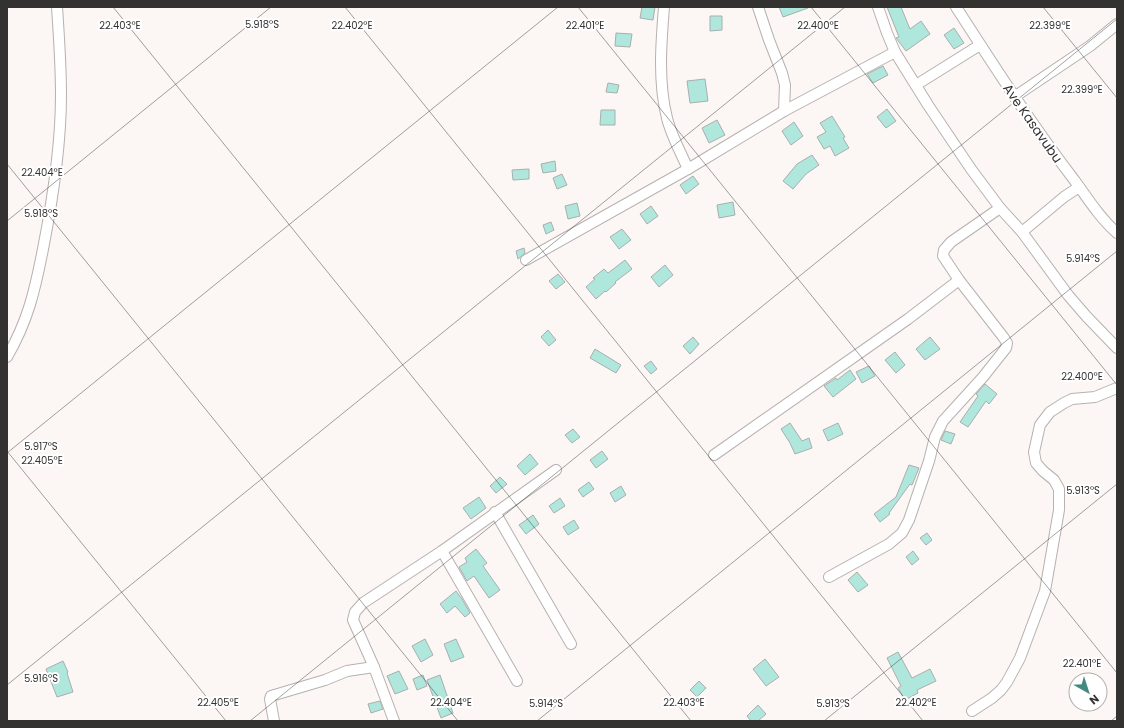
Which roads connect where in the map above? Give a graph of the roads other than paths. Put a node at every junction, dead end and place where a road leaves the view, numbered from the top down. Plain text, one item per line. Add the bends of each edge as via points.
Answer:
1 (57, 7) edge
2 (664, 7) edge
3 (758, 7) edge
4 (878, 7) edge
5 (956, 7) edge
6 (1117, 24) edge
7 (980, 45) junction
8 (895, 52) junction
9 (916, 85) junction
10 (1014, 97) junction
11 (784, 111) junction
12 (688, 169) junction
13 (1079, 187) junction
14 (1000, 208) junction
15 (1022, 232) junction
16 (1117, 233) edge
17 (526, 260) dead end
18 (959, 280) junction
19 (1117, 348) edge
20 (7, 357) edge
21 (1117, 388) edge
22 (714, 455) dead end
23 (556, 470) dead end
24 (495, 512) junction
25 (442, 551) junction
26 (828, 577) dead end
27 (571, 644) dead end
28 (374, 667) junction
29 (517, 681) dead end
30 (972, 711) dead end
31 (274, 721) edge
32 (394, 721) edge

1 - 20 street via 61,95 59,149 37,281 29,311
2 - 12 street via 661,46 663,99 667,119
3 - 11 street via 782,73 785,86
4 - 8 street
5 - 7 street, Ave Kasavubu
6 - 10 street via 1090,46
7 - 9 street
7 - 10 street, Ave Kasavubu
8 - 9 street
8 - 11 street
9 - 14 street
10 - 13 street, Ave Kasavubu
11 - 12 street
12 - 17 street
13 - 15 street
13 - 16 street, Ave Kasavubu via 1098,214
14 - 15 street
14 - 18 street via 944,250 943,256
15 - 19 street via 1068,295
18 - 22 street via 908,319
18 - 26 street via 1004,338 1006,348 943,421 935,437 909,520 902,533 889,544
21 - 30 street via 1095,397 1072,399 1050,412 1040,425 1034,452 1036,463 1054,480 1059,489 1059,510 1045,591 1020,658 1007,682 992,698
23 - 24 street
24 - 25 street
24 - 27 street
25 - 28 street via 369,599 355,612 353,620
25 - 29 street
28 - 31 street via 347,672 271,696
28 - 32 street

